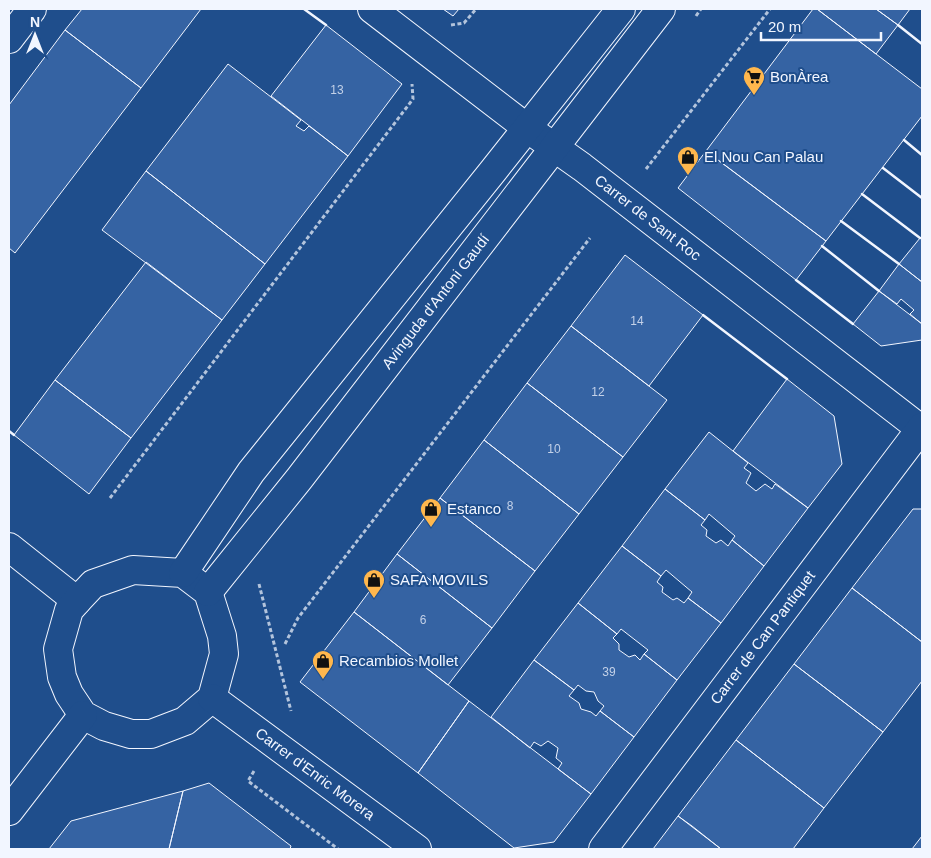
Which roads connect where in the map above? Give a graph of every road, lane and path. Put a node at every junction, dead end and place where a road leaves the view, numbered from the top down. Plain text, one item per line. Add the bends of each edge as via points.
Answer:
1 (32, 9) edge
2 (372, 9) edge
3 (476, 9) edge
4 (621, 9) edge
5 (661, 9) edge
6 (770, 9) edge
7 (445, 26) dead end
8 (9, 39) edge
9 (412, 84) dead end
10 (527, 128) junction
11 (554, 148) junction
12 (646, 169) dead end
13 (590, 238) dead end
14 (922, 429) edge
15 (110, 498) dead end
16 (9, 547) edge
17 (184, 573) junction
18 (259, 584) dead end
19 (208, 592) junction
20 (77, 601) junction
21 (285, 644) dead end
22 (212, 698) junction
23 (83, 715) junction
24 (273, 743) junction
25 (9, 811) edge
26 (338, 849) edge
27 (417, 849) edge
28 (603, 849) edge

1 - 8 street
2 - 10 street, Carrer de Sant Roc
3 - 7 path via 464,23
4 - 10 street
5 - 11 street, Avinguda d'Antoni Gaudí
6 - 12 path
9 - 15 path via 413,99
10 - 11 street, Carrer de Sant Roc
10 - 17 street via 251,472
11 - 14 street, Carrer de Sant Roc
11 - 19 street, Avinguda d'Antoni Gaudí
13 - 21 path via 298,618
14 - 28 street, Carrer de Can Pantiquet
16 - 20 street
17 - 19 street
17 - 20 street via 133,570 93,584
18 - 24 path via 292,716
19 - 22 street via 222,636 224,654
20 - 23 street via 69,610 58,649 62,677
22 - 23 street via 186,721 151,734 131,734
22 - 24 street, Carrer d'Enric Morera
23 - 25 street
24 - 26 path via 248,781
24 - 27 street, Carrer d'Enric Morera

